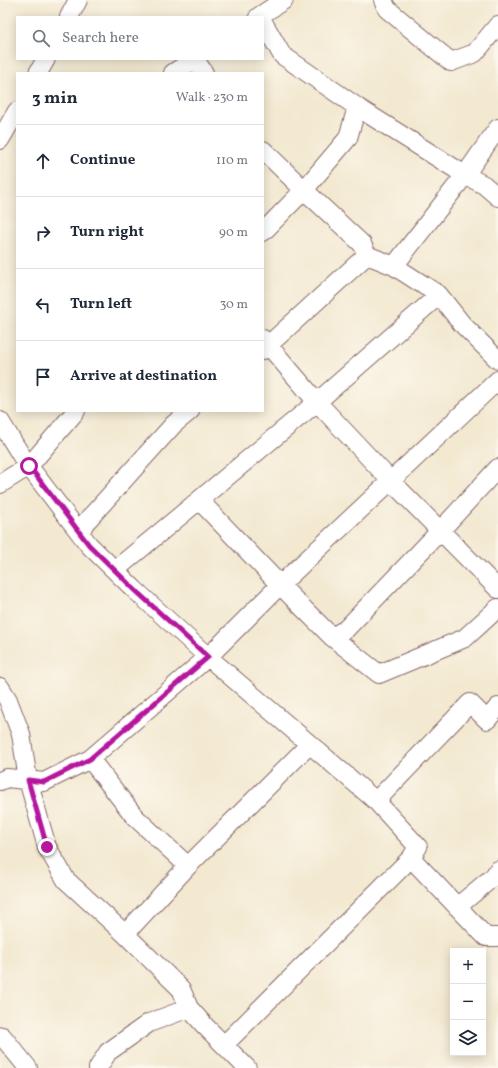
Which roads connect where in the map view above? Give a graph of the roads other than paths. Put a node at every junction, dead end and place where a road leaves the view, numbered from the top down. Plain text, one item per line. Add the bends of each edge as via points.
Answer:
1 (78, 0) edge
2 (284, 0) edge
3 (383, 0) edge
4 (70, 16) edge
5 (263, 16) edge
6 (264, 25) edge
7 (498, 25) edge
8 (45, 60) edge
9 (193, 60) edge
10 (196, 60) edge
11 (39, 72) edge
12 (175, 72) edge
13 (203, 72) edge
14 (357, 107) junction
15 (16, 114) edge
16 (498, 128) edge
17 (0, 140) edge
18 (264, 151) edge
19 (465, 176) junction
20 (304, 190) junction
21 (498, 197) edge
22 (264, 231) edge
23 (367, 254) junction
24 (394, 266) junction
25 (439, 295) junction
26 (265, 345) edge
27 (498, 360) edge
28 (498, 380) edge
29 (317, 402) junction
30 (75, 412) edge
31 (189, 412) edge
32 (0, 421) edge
33 (29, 466) junction
34 (498, 468) edge
35 (391, 481) junction
36 (0, 484) edge
37 (199, 500) junction
38 (440, 531) junction
39 (80, 533) junction
40 (115, 570) junction
41 (280, 585) junction
42 (498, 589) edge
43 (498, 608) edge
44 (332, 637) junction
45 (208, 657) junction
46 (0, 687) edge
47 (498, 706) edge
48 (310, 744) junction
49 (90, 759) junction
50 (28, 780) junction
51 (0, 781) edge
52 (376, 801) junction
53 (411, 858) junction
54 (188, 866) junction
55 (498, 870) edge
56 (457, 907) junction
57 (125, 934) junction
58 (498, 937) edge
59 (189, 1008) junction
60 (2, 1036) dead end
61 (224, 1045) junction
62 (28, 1068) edge
63 (98, 1068) edge
64 (247, 1068) edge

1 - 4 street
2 - 5 street
3 - 7 street via 387,9 451,62 475,53
6 - 14 street via 282,55
8 - 11 street
9 - 12 street
10 - 13 street
14 - 19 street
14 - 20 street via 348,138
15 - 17 street
16 - 19 street
18 - 20 street
19 - 21 street via 484,185
19 - 24 street
20 - 22 street
20 - 23 street via 362,244
23 - 24 street
23 - 26 street
24 - 25 street
25 - 27 street via 462,324
25 - 29 street
26 - 29 street
28 - 35 street
29 - 35 street
29 - 37 street
30 - 33 street
31 - 39 street via 174,424 85,523
32 - 33 street
33 - 36 street
33 - 39 street
34 - 38 street
35 - 38 street
35 - 41 street
37 - 40 street
37 - 41 street
38 - 42 street
38 - 44 street via 346,629
39 - 40 street
40 - 45 street
41 - 44 street
41 - 45 street
43 - 44 street via 465,638 379,674
45 - 48 street
45 - 49 street
46 - 50 street via 8,700 21,734
47 - 52 street via 487,720 470,703
48 - 52 street
48 - 54 street
49 - 50 street via 44,782
49 - 54 street via 135,817
50 - 51 street via 7,778
50 - 57 street via 47,847 66,880
52 - 53 street via 418,847
53 - 56 street
53 - 61 street
54 - 57 street
55 - 56 street
56 - 58 street via 486,937
57 - 59 street via 182,989
59 - 61 street
59 - 63 street via 149,1023 108,1052
60 - 62 street
61 - 64 street

